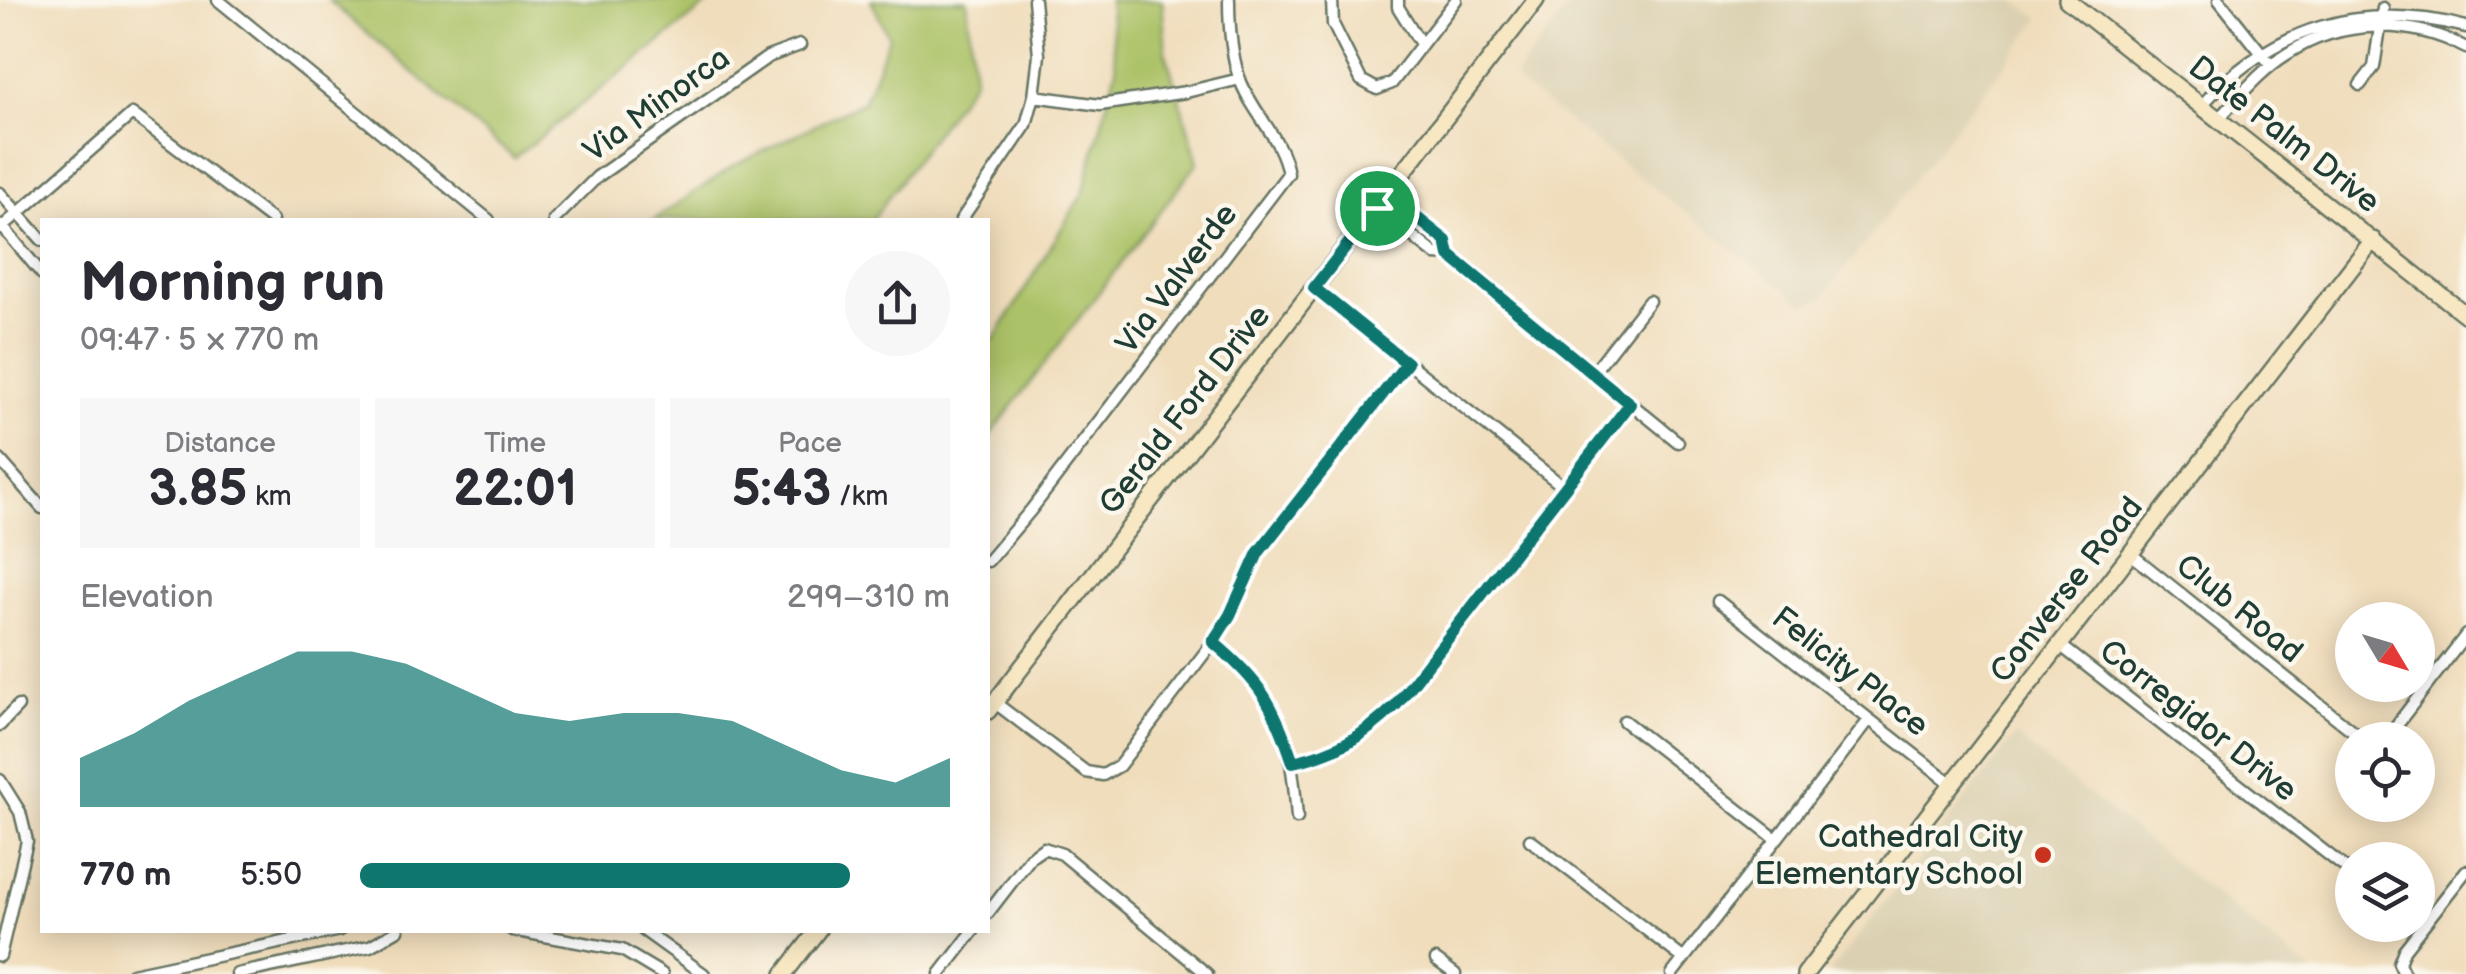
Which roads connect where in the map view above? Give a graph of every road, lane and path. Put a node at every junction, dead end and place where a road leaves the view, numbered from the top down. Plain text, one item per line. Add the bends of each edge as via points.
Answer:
1 (218, 0) edge
2 (1034, 0) edge
3 (1229, 0) edge
4 (1332, 0) edge
5 (1398, 0) edge
6 (1456, 0) edge
7 (1536, 0) edge
8 (2067, 0) edge
9 (2219, 0) edge
10 (2382, 8) junction
11 (2382, 26) junction
12 (2466, 27) edge
13 (1421, 44) junction
14 (800, 45) dead end
15 (2466, 48) edge
16 (2260, 50) junction
17 (2271, 66) junction
18 (1240, 79) junction
19 (2360, 86) dead end
20 (1034, 96) junction
21 (2202, 104) junction
22 (2220, 118) junction
23 (0, 193) edge
24 (1382, 201) junction
25 (19, 214) junction
26 (269, 218) edge
27 (488, 218) edge
28 (556, 218) edge
29 (961, 218) edge
30 (1, 227) edge
31 (1436, 233) junction
32 (40, 238) edge
33 (2373, 240) junction
34 (1426, 247) junction
35 (1449, 255) junction
36 (40, 272) edge
37 (1314, 288) junction
38 (1649, 300) dead end
39 (2466, 315) edge
40 (1407, 363) junction
41 (1592, 374) junction
42 (1630, 404) junction
43 (1678, 442) dead end
44 (0, 460) edge
45 (1565, 488) junction
46 (40, 506) edge
47 (2130, 554) junction
48 (990, 559) edge
49 (1718, 601) dead end
50 (2466, 636) edge
51 (1213, 642) junction
52 (2060, 644) junction
53 (18, 706) dead end
54 (991, 706) edge
55 (1869, 720) junction
56 (1624, 721) dead end
57 (2341, 722) edge
58 (2399, 722) edge
59 (0, 724) edge
60 (1293, 762) junction
61 (0, 780) edge
62 (1952, 784) junction
63 (1296, 818) dead end
64 (1776, 839) junction
65 (1530, 840) dead end
66 (2335, 861) edge
67 (2466, 871) edge
68 (990, 910) edge
69 (326, 933) edge
70 (393, 933) edge
71 (528, 933) edge
72 (646, 933) edge
73 (816, 933) edge
74 (972, 933) edge
75 (0, 956) edge
76 (1684, 959) junction
77 (1436, 960) dead end
78 (2401, 968) edge
79 (132, 974) edge
80 (237, 974) edge
81 (662, 974) edge
82 (704, 974) edge
83 (784, 974) edge
84 (940, 974) edge
85 (1207, 974) edge
86 (1455, 974) edge
87 (1672, 974) edge
88 (1805, 974) edge

1 - 27 street
2 - 20 street
3 - 18 street, Via Valverde
4 - 13 street via 1333,24 1361,80 1376,89 1392,83
5 - 13 street
6 - 13 street
7 - 24 main road, Gerald Ford Drive
8 - 21 main road, Date Palm Drive
9 - 16 street
10 - 11 street
10 - 12 street
10 - 16 street via 2297,28
11 - 15 street via 2430,33
11 - 17 street via 2328,35
11 - 19 street via 2374,68
14 - 28 street, Via Minorca via 768,57 597,177
16 - 17 street
16 - 21 street
17 - 22 street
18 - 20 street via 1100,104
18 - 48 street, Via Valverde via 1285,156 1288,174
20 - 29 street via 1026,126
21 - 22 main road, Date Palm Drive
22 - 33 main road, Date Palm Drive
23 - 25 street
24 - 31 street
24 - 34 street
24 - 37 main road, Gerald Ford Drive
25 - 26 street via 132,114
25 - 30 street
25 - 32 street
30 - 36 street
31 - 34 street
31 - 35 street
33 - 39 main road, Date Palm Drive
33 - 47 main road, Converse Road
34 - 35 street
35 - 41 street
37 - 40 street
37 - 54 main road, Gerald Ford Drive
38 - 41 street
40 - 45 street
40 - 51 street via 1258,553
41 - 42 street
42 - 43 street
42 - 45 street
44 - 46 street
45 - 60 street via 1396,705 1348,745
47 - 52 main road, Converse Road
47 - 57 street, Club Road
49 - 55 street, Felicity Place
50 - 58 street
51 - 54 street via 1118,766 1103,775 1086,772
51 - 60 street via 1262,689
52 - 62 main road, Converse Road
52 - 66 street, Corregidor Drive
53 - 59 street
55 - 62 street, Felicity Place
55 - 64 street
56 - 64 street
60 - 63 street
61 - 75 street via 20,812 27,841
62 - 88 main road, Converse Road
64 - 76 street
65 - 76 street
67 - 78 street via 2404,950
68 - 85 street via 1044,848 1062,854
69 - 79 street
70 - 80 street via 370,946
71 - 81 street via 622,950
72 - 82 street
73 - 83 main road
74 - 84 street
76 - 87 street
77 - 86 street

